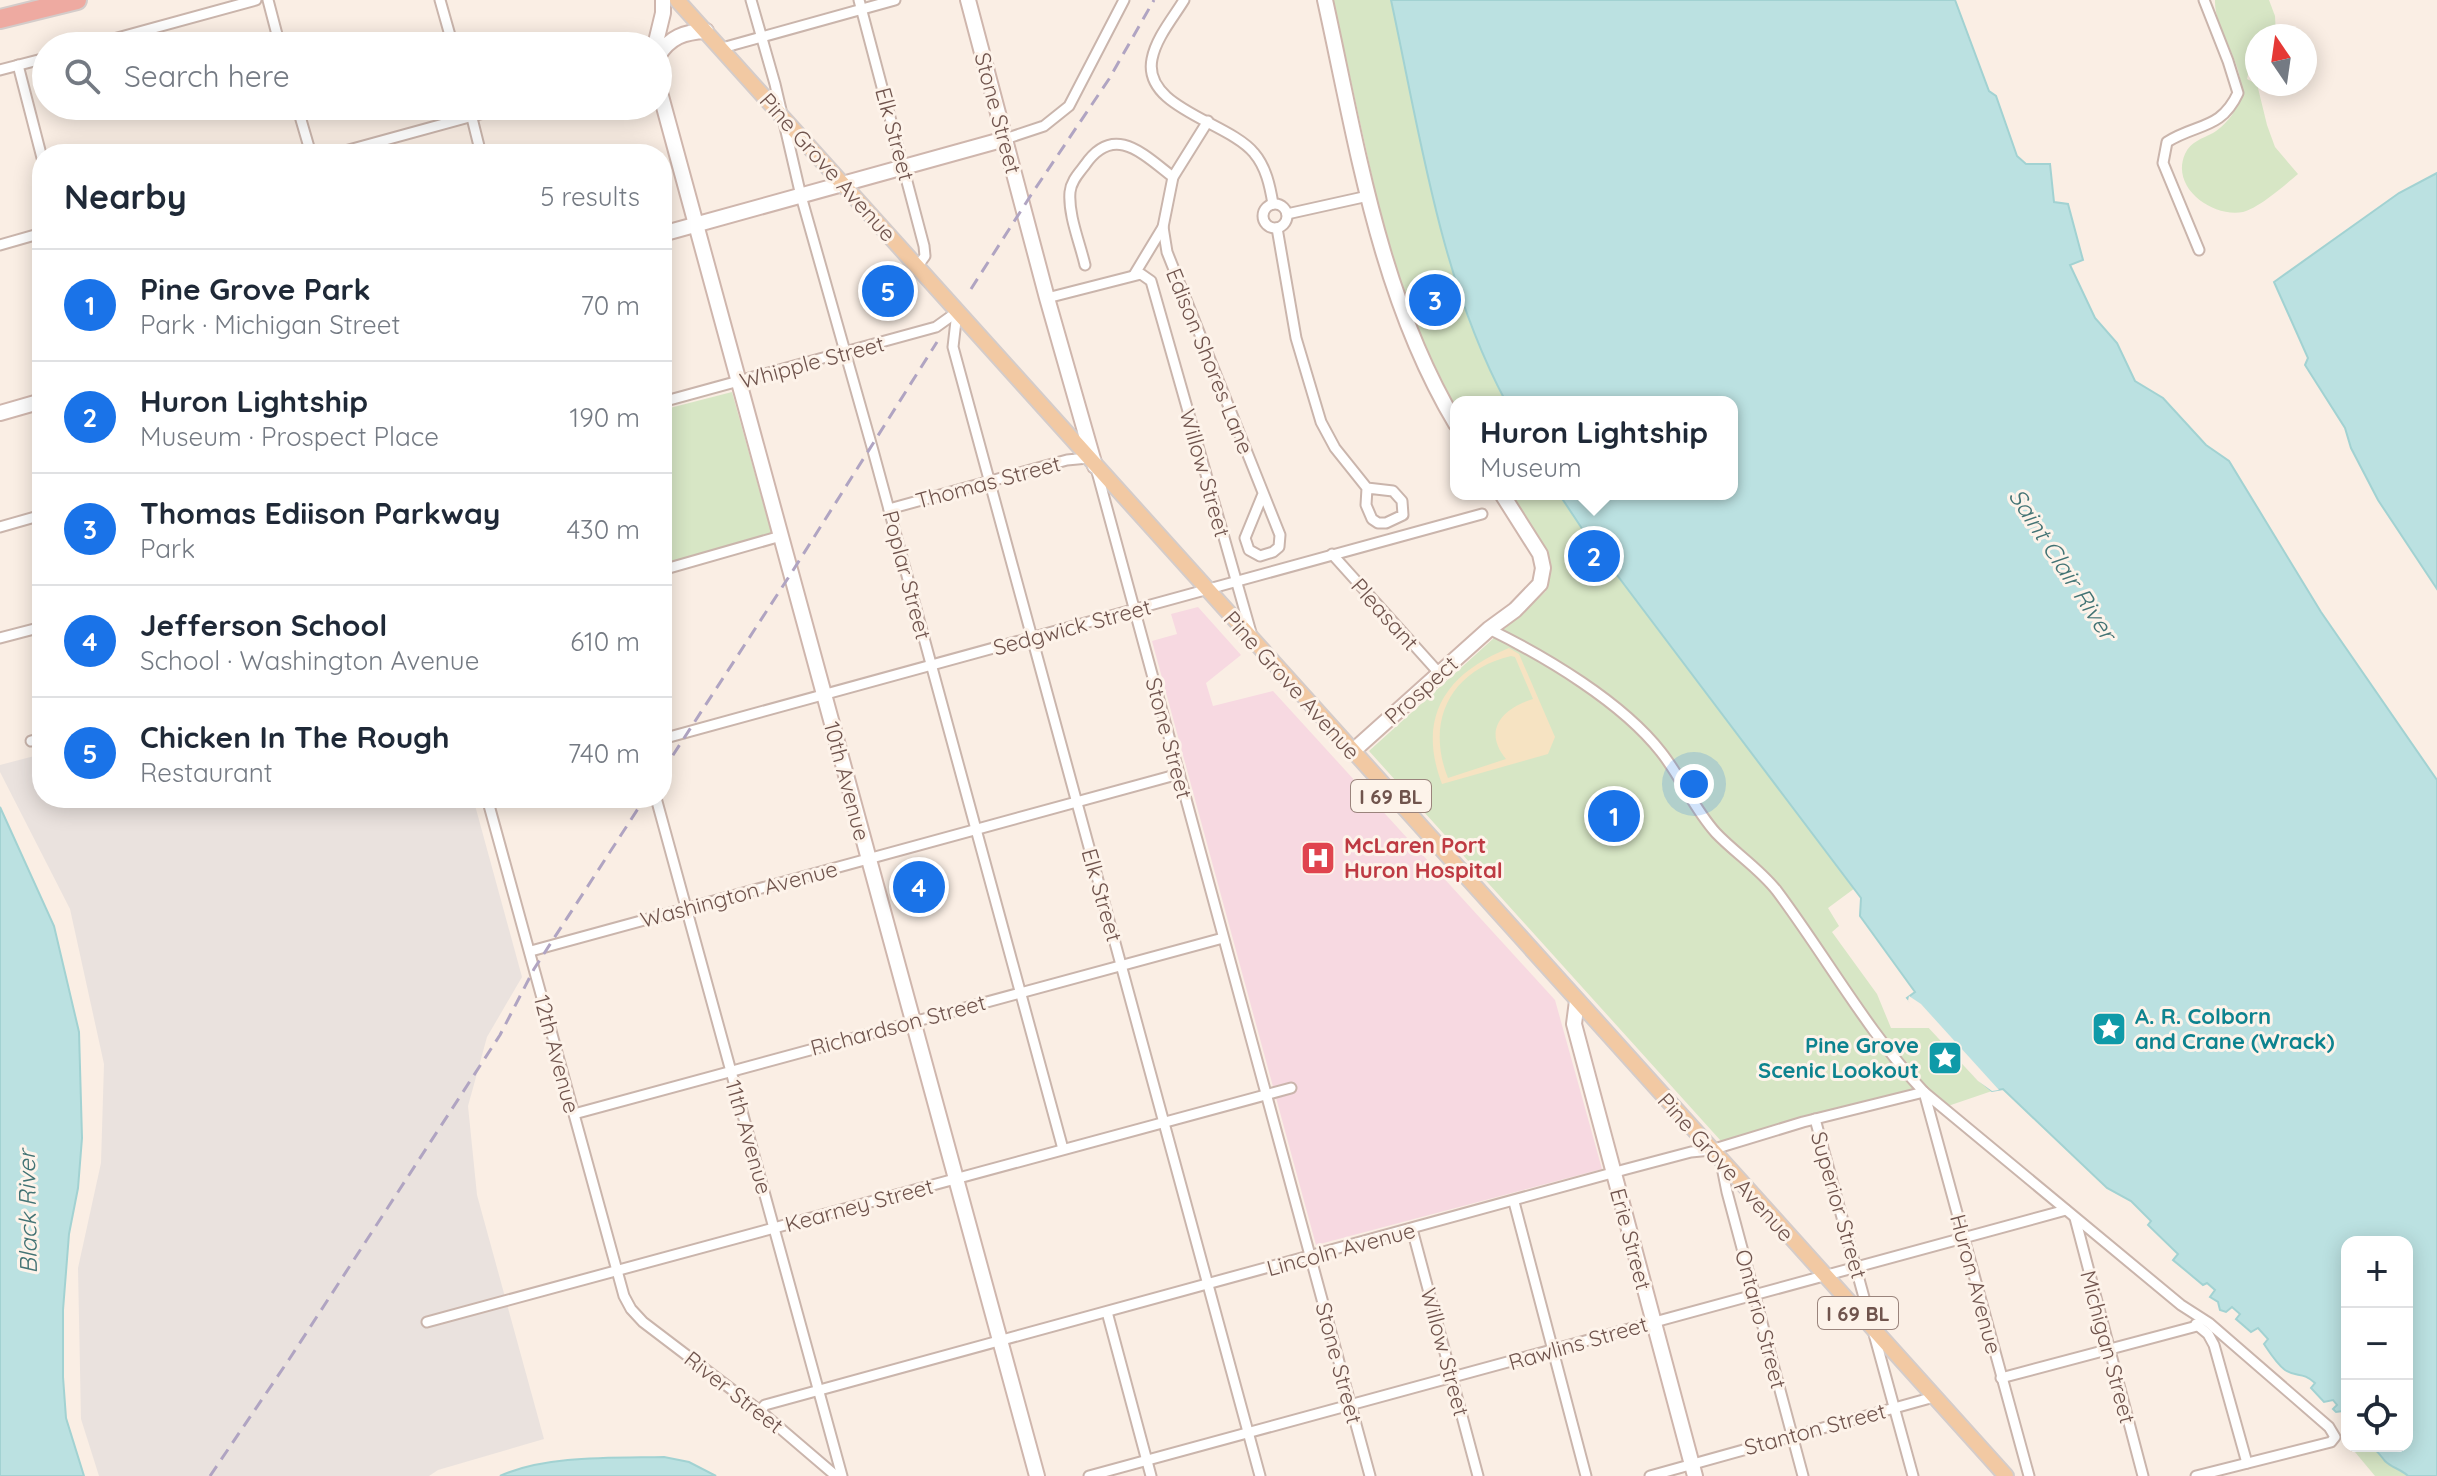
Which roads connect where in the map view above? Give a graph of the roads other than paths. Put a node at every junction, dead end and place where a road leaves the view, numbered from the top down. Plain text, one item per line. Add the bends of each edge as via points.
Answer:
1 (77, 0) edge
2 (256, 0) edge
3 (268, 0) edge
4 (440, 0) edge
5 (663, 0) edge
6 (677, 0) edge
7 (751, 0) edge
8 (895, 0) edge
9 (968, 0) edge
10 (1124, 0) edge
11 (1184, 0) edge
12 (1325, 0) edge
13 (2204, 0) edge
14 (860, 4) edge
15 (0, 19) edge
16 (706, 31) junction
17 (139, 32) edge
18 (276, 32) edge
19 (449, 32) edge
20 (658, 32) edge
21 (761, 37) junction
22 (672, 39) edge
23 (722, 48) junction
24 (32, 62) edge
25 (18, 65) junction
26 (0, 70) edge
27 (782, 116) junction
28 (32, 119) edge
29 (32, 120) edge
30 (301, 120) edge
31 (442, 120) edge
32 (472, 120) edge
33 (667, 120) edge
34 (1208, 121) junction
35 (1005, 139) junction
36 (38, 144) edge
37 (308, 144) edge
38 (366, 144) edge
39 (478, 144) edge
40 (904, 166) junction
41 (1173, 177) junction
42 (841, 184) junction
43 (801, 196) junction
44 (1368, 196) junction
45 (1273, 204) junction
46 (1287, 214) junction
47 (695, 225) junction
48 (1163, 227) junction
49 (1277, 228) junction
50 (672, 231) edge
51 (32, 236) edge
52 (0, 245) edge
53 (2199, 250) dead end
54 (1085, 265) dead end
55 (917, 267) junction
56 (1134, 275) junction
57 (1047, 298) junction
58 (957, 312) junction
59 (846, 352) junction
60 (738, 382) junction
61 (672, 399) edge
62 (32, 404) edge
63 (0, 413) edge
64 (1450, 413) edge
65 (1092, 462) junction
66 (990, 481) junction
67 (1367, 488) junction
68 (1263, 494) junction
69 (1506, 500) edge
70 (889, 509) junction
71 (1482, 514) dead end
72 (32, 518) edge
73 (0, 527) edge
74 (781, 536) junction
75 (1332, 554) junction
76 (672, 567) edge
77 (1236, 580) junction
78 (1207, 590) junction
79 (1133, 611) junction
80 (1489, 629) junction
81 (32, 630) edge
82 (0, 638) edge
83 (1032, 638) junction
84 (1255, 643) junction
85 (931, 665) junction
86 (1439, 673) junction
87 (824, 694) junction
88 (672, 736) edge
89 (1353, 751) junction
90 (1179, 774) junction
91 (1076, 802) junction
92 (490, 808) edge
93 (659, 808) edge
94 (975, 830) junction
95 (868, 859) junction
96 (686, 908) junction
97 (1223, 938) junction
98 (531, 951) junction
99 (1122, 964) junction
100 (1020, 992) junction
101 (1577, 1001) junction
102 (913, 1022) junction
103 (730, 1071) junction
104 (1291, 1088) dead end
105 (1924, 1092) junction
106 (1266, 1096) junction
107 (574, 1114) junction
108 (1815, 1119) junction
109 (1164, 1122) junction
110 (1063, 1149) junction
111 (1716, 1155) junction
112 (1613, 1173) junction
113 (956, 1179) junction
114 (1514, 1202) junction
115 (2066, 1210) junction
116 (2075, 1218) junction
117 (774, 1228) junction
118 (1412, 1229) junction
119 (1963, 1237) junction
120 (1310, 1257) junction
121 (1857, 1266) junction
122 (617, 1271) junction
123 (1824, 1275) junction
124 (1209, 1285) junction
125 (1754, 1294) junction
126 (2181, 1305) junction
127 (631, 1309) joint
128 (1107, 1312) junction
129 (427, 1322) dead end
130 (1654, 1322) junction
131 (2197, 1326) junction
132 (1874, 1331) junction
133 (1000, 1342) junction
134 (2108, 1349) junction
135 (1552, 1351) junction
136 (1452, 1378) junction
137 (2001, 1378) junction
138 (818, 1391) junction
139 (1934, 1397) junction
140 (1351, 1405) junction
141 (1895, 1408) junction
142 (760, 1411) junction
143 (1248, 1432) junction
144 (1792, 1435) junction
145 (1147, 1460) junction
146 (2247, 1463) junction
147 (1694, 1470) edge
148 (836, 1476) edge
149 (842, 1476) edge
150 (1037, 1476) edge
151 (1089, 1476) edge
152 (1151, 1476) edge
153 (1260, 1476) edge
154 (1370, 1476) edge
155 (1478, 1476) edge
156 (1586, 1476) edge
157 (1650, 1476) edge
158 (1803, 1476) edge
159 (1913, 1476) edge
160 (2006, 1476) edge
161 (2029, 1476) edge
162 (2143, 1476) edge
163 (2196, 1476) edge

1 - 15 highway
2 - 17 street
3 - 18 street
4 - 19 street
5 - 20 street
6 - 16 main road, Pine Grove Avenue / I 69 BL
7 - 21 street, Poplar Street
8 - 14 street
9 - 35 street, Stone Street
10 - 35 street via 1069,106 1044,126
11 - 34 street via 1153,56 1152,76 1165,97
12 - 44 street
13 - 53 street via 2238,93 2230,110 2210,125 2167,142 2163,163
14 - 21 street
14 - 40 street, Elk Street
16 - 22 street
16 - 23 main road, Pine Grove Avenue / I 69 BL
21 - 23 street
21 - 27 street, Poplar Street
23 - 27 main road, Pine Grove Avenue / I 69 BL
24 - 25 street
25 - 26 street
25 - 28 street
27 - 42 main road, Pine Grove Avenue / I 69 BL
27 - 43 street, Poplar Street
29 - 36 street
30 - 37 street
31 - 38 street
32 - 39 street
33 - 47 street, 10th Avenue
34 - 41 street, Edison Shores Lane
34 - 45 street via 1255,154
35 - 40 street
35 - 57 street, Stone Street
40 - 42 street
40 - 55 street, Elk Street via 925,252
41 - 48 street, Edison Shores Lane
41 - 54 street via 1125,145 1112,143 1095,152 1070,189
42 - 43 street
42 - 55 main road, Pine Grove Avenue / I 69 BL
43 - 47 street
43 - 59 street, Poplar Street
44 - 46 street
44 - 64 street via 1399,302
45 - 46 street
45 - 49 street via 1263,216 1266,224
46 - 49 street
47 - 50 street
47 - 60 street, 10th Avenue
48 - 56 street, Edison Shores Lane
48 - 68 street, Edison Shores Lane via 1167,252
49 - 67 street via 1296,338 1321,422
51 - 52 street
55 - 58 main road, Pine Grove Avenue / I 69 BL
56 - 57 street
56 - 77 street, Willow Street via 1151,281
57 - 65 street, Stone Street
58 - 59 street, Whipple Street via 936,327
58 - 65 main road, Pine Grove Avenue / I 69 BL
58 - 66 street, Elk Street via 953,347
59 - 60 street, Whipple Street
59 - 70 street, Poplar Street
60 - 61 street, Whipple Street
60 - 74 street, 10th Avenue
62 - 63 street
65 - 66 street, Thomas Street via 1067,460
65 - 78 main road, Pine Grove Avenue / I 69 BL
65 - 79 street, Stone Street
66 - 70 street, Thomas Street
66 - 83 street, Elk Street
67 - 67 street via 1393,491 1402,501 1403,515 1386,523 1372,519
68 - 68 street, Edison Shores Lane via 1245,538 1249,550 1260,556 1273,552 1281,541
69 - 80 street, Prospect via 1535,542 1542,579
70 - 85 street, Poplar Street
71 - 75 street, Sedgwick Street
72 - 73 street
74 - 76 street
74 - 87 street, 10th Avenue
75 - 77 street, Sedgwick Street
75 - 86 street, Pleasant
77 - 78 street, Sedgwick Street
77 - 84 street, Willow Street
78 - 79 street, Sedgwick Street
78 - 84 main road, Pine Grove Avenue / I 69 BL
79 - 83 street, Sedgwick Street
79 - 90 street, Stone Street
80 - 86 street, Prospect
80 - 105 street via 1532,651 1632,721 1662,753 1714,831 1777,891 1893,1058
81 - 82 street
83 - 85 street, Sedgwick Street
83 - 91 street, Elk Street
84 - 89 main road, Pine Grove Avenue / I 69 BL
85 - 87 street, Sedgwick Street
85 - 94 street, Poplar Street
86 - 89 street, Prospect
87 - 88 street, Sedgwick Street
87 - 95 street, 10th Avenue
89 - 101 main road, Pine Grove Avenue / I 69 BL
90 - 91 street, Washington Avenue
90 - 97 street, Stone Street
91 - 94 street, Washington Avenue
91 - 99 street, Elk Street
92 - 98 street, 12th Avenue
93 - 96 street, 11th Avenue
94 - 95 street, Washington Avenue
94 - 100 street, Poplar Street
95 - 96 street, Washington Avenue
95 - 102 street, 10th Avenue
96 - 98 street, Washington Avenue
96 - 103 street, 11th Avenue
97 - 99 street, Richardson Street
97 - 106 street, Stone Street
98 - 107 street, 12th Avenue
99 - 100 street, Richardson Street
99 - 109 street, Elk Street
100 - 102 street, Richardson Street
100 - 110 street, Poplar Street
101 - 111 main road, Pine Grove Avenue / I 69 BL
101 - 112 street, Erie Street via 1574,1024
102 - 103 street, Richardson Street
102 - 113 street, 10th Avenue
103 - 107 street, Richardson Street
103 - 117 street, 11th Avenue
104 - 106 street, Kearney Street
105 - 108 street, Lincoln Avenue
105 - 115 street
105 - 119 street, Huron Avenue
106 - 109 street, Kearney Street
106 - 120 street, Stone Street
107 - 122 street, 12th Avenue
108 - 111 street, Lincoln Avenue
108 - 121 street, Superior Street
109 - 110 street, Kearney Street
109 - 124 street, Elk Street
110 - 113 street, Kearney Street
111 - 112 street, Lincoln Avenue via 1691,1152
111 - 123 main road, Pine Grove Avenue / I 69 BL
111 - 125 street, Ontario Street
112 - 114 street, Lincoln Avenue
112 - 130 street, Erie Street
113 - 117 street, Kearney Street
113 - 133 street, 10th Avenue
114 - 118 street, Lincoln Avenue
114 - 135 street
115 - 116 street
115 - 119 street, Rawlins Street
116 - 126 street
116 - 134 street, Michigan Street
117 - 122 street, Kearney Street
117 - 138 street, 11th Avenue
118 - 120 street, Lincoln Avenue
118 - 136 street, Willow Street
119 - 121 street, Rawlins Street
119 - 137 street, Huron Avenue
120 - 124 street, Lincoln Avenue
120 - 140 street, Stone Street
121 - 123 street, Rawlins Street
121 - 132 street, Superior Street
122 - 127 street, 12th Avenue
122 - 129 street, Kearney Street
123 - 125 street, Rawlins Street
123 - 132 main road, Pine Grove Avenue / I 69 BL
124 - 128 street, Lincoln Avenue
124 - 143 street, Elk Street
125 - 130 street, Rawlins Street
125 - 144 street, Ontario Street
126 - 131 street
126 - 146 street via 2209,1323 2335,1437
127 - 142 street, River Street
128 - 133 street, Lincoln Avenue
128 - 145 street
130 - 135 street, Rawlins Street
130 - 147 street, Erie Street
131 - 134 street
131 - 146 street via 2214,1345
132 - 139 main road, Pine Grove Avenue / I 69 BL
132 - 141 street, Superior Street
133 - 138 street, Lincoln Avenue
133 - 150 street, 10th Avenue
134 - 137 street
134 - 162 street, Michigan Street
135 - 136 street, Rawlins Street
135 - 156 street
136 - 140 street, Rawlins Street
136 - 155 street, Willow Street
137 - 161 street, Huron Avenue
138 - 142 street, Lincoln Avenue via 765,1405
138 - 149 street, 11th Avenue
139 - 141 street, Stanton Street
139 - 160 main road, Pine Grove Avenue / I 69 BL
140 - 143 street, Rawlins Street
140 - 154 street, Stone Street
141 - 144 street, Stanton Street
141 - 159 street, Superior Street
142 - 148 street, River Street
143 - 145 street, Rawlins Street
143 - 153 street, Elk Street
144 - 147 street, Stanton Street
144 - 158 street, Ontario Street
145 - 151 street, Rawlins Street
145 - 152 street
146 - 163 street
147 - 157 street, Stanton Street

